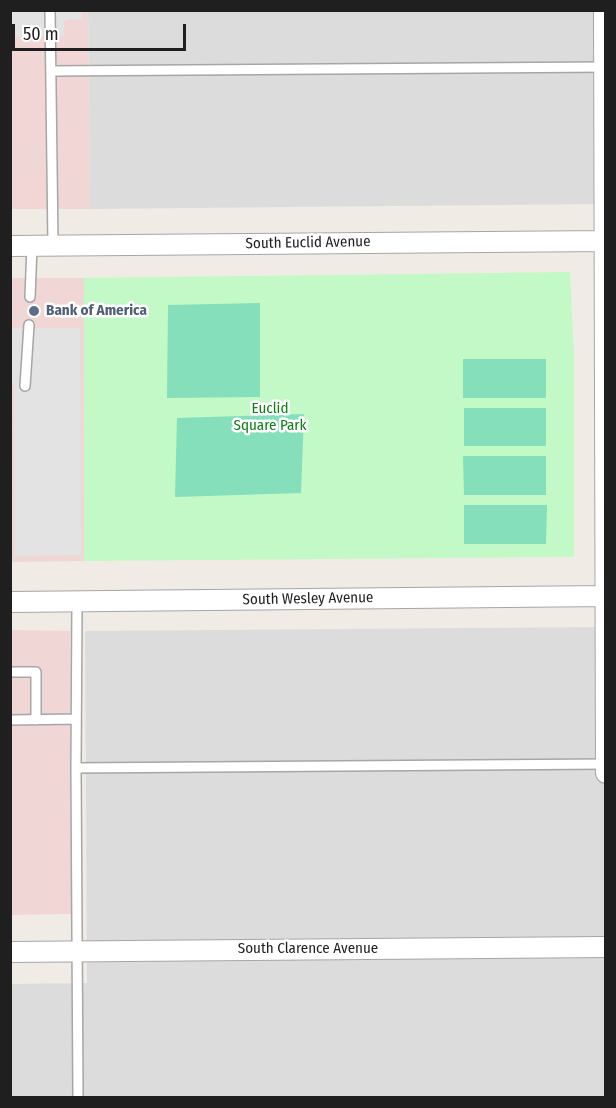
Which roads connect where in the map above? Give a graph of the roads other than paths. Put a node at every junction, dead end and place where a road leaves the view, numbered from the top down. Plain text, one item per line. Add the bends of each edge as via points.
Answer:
1 (50, 10) edge
2 (604, 10) edge
3 (605, 67) edge
4 (51, 71) junction
5 (605, 241) edge
6 (53, 245) junction
7 (10, 246) edge
8 (32, 246) junction
9 (30, 297) dead end
10 (29, 325) dead end
11 (25, 386) dead end
12 (605, 419) edge
13 (605, 596) edge
14 (10, 602) edge
15 (77, 602) junction
16 (10, 672) edge
17 (76, 719) junction
18 (10, 720) edge
19 (36, 720) junction
20 (605, 764) edge
21 (76, 768) junction
22 (606, 773) edge
23 (606, 947) edge
24 (10, 951) edge
25 (77, 951) junction
26 (78, 1098) edge

1 - 4 lane
2 - 3 street
3 - 4 lane
3 - 5 street
4 - 6 lane
5 - 6 street, South Euclid Avenue
5 - 12 street
6 - 8 street, South Euclid Avenue
7 - 8 street, South Euclid Avenue
8 - 9 lane
10 - 11 lane
12 - 13 street
13 - 15 street, South Wesley Avenue
13 - 20 street
14 - 15 street, South Wesley Avenue
15 - 17 lane
16 - 19 lane via 36,672
17 - 19 lane
17 - 21 lane
18 - 19 lane
20 - 21 lane
20 - 22 street
21 - 25 lane
23 - 25 street, South Clarence Avenue
24 - 25 street, South Clarence Avenue
25 - 26 lane

